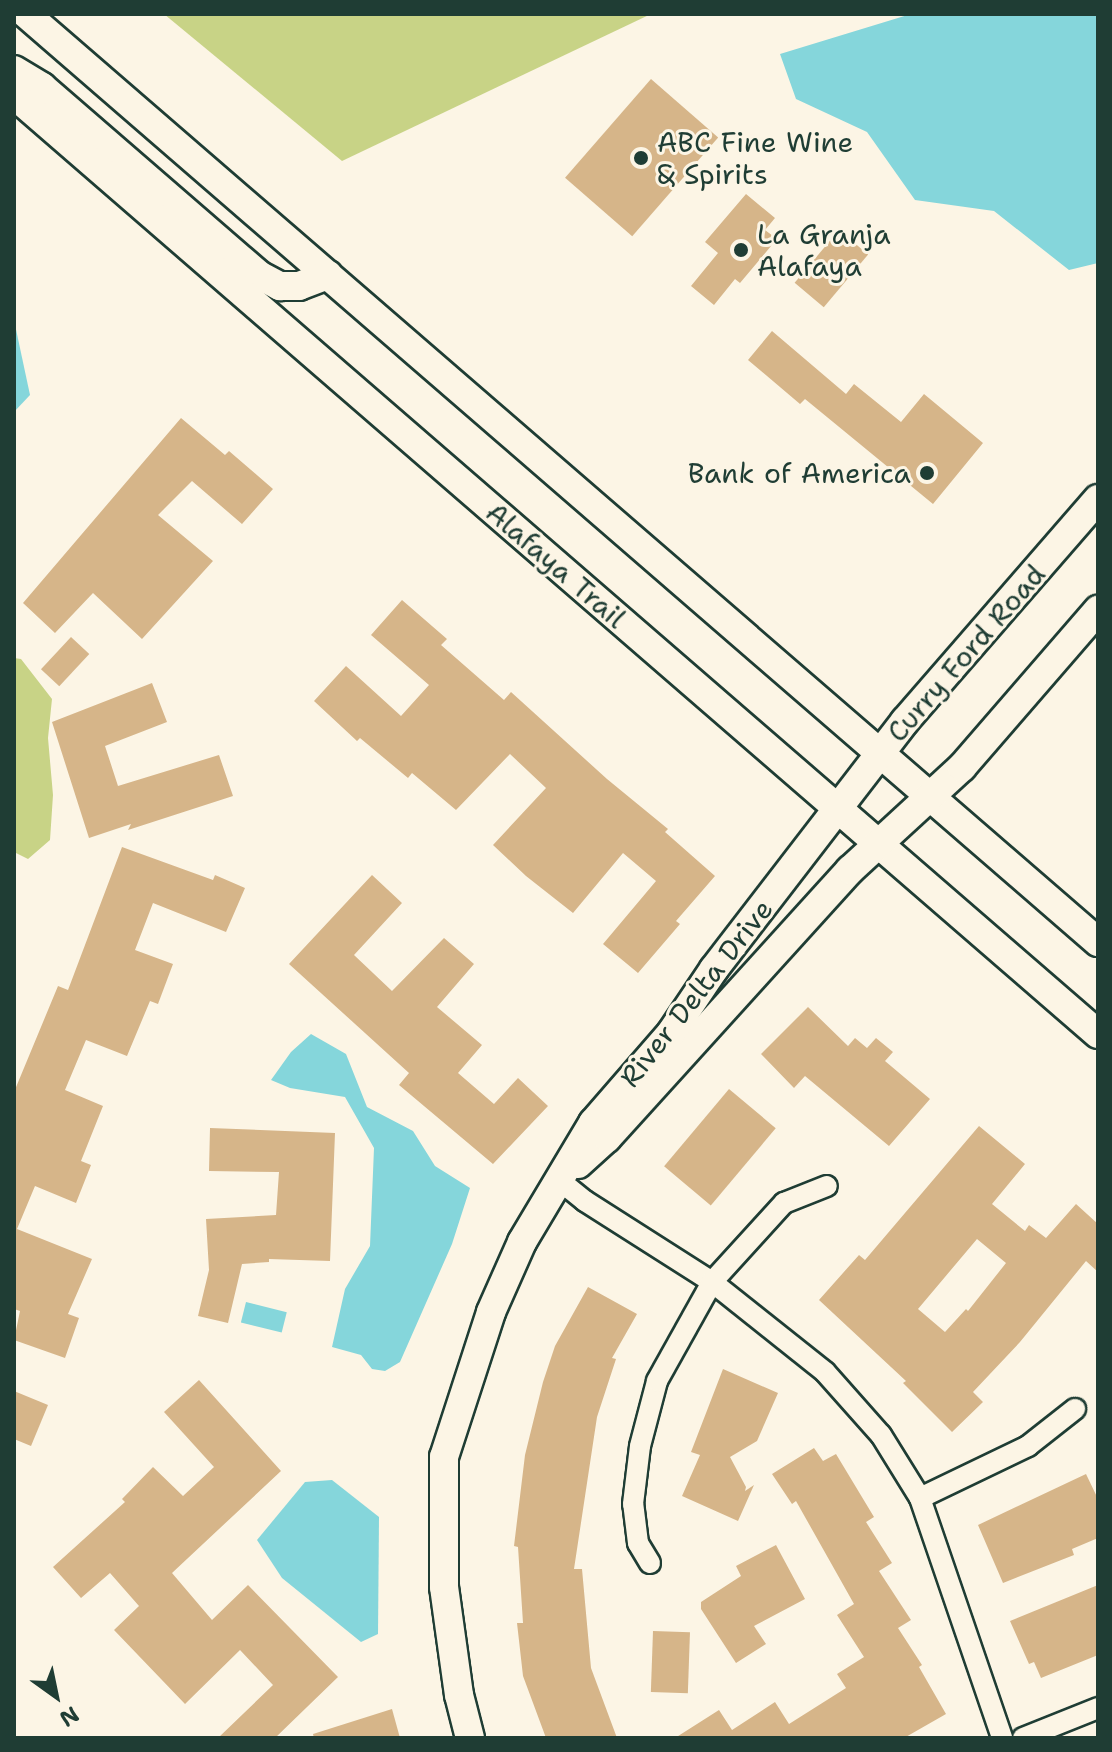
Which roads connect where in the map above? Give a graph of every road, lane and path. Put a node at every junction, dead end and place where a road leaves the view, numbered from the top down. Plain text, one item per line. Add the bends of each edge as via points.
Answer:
1 (26, 14) edge
2 (14, 70) edge
3 (14, 95) edge
4 (328, 275) junction
5 (1098, 499) edge
6 (1098, 610) edge
7 (881, 752) junction
8 (930, 797) junction
9 (838, 809) junction
10 (878, 845) junction
11 (1098, 942) edge
12 (1098, 1034) edge
13 (559, 1180) junction
14 (827, 1186) dead end
15 (712, 1282) junction
16 (1075, 1409) dead end
17 (920, 1498) junction
18 (650, 1563) dead end
19 (1098, 1708) edge
20 (470, 1738) edge
21 (1002, 1738) edge
22 (1023, 1738) edge

1 - 4 main road
2 - 4 main road via 42,87 259,275 280,286 299,286
3 - 9 main road, Alafaya Trail
4 - 7 main road
5 - 7 main road, Curry Ford Road
6 - 8 main road
7 - 8 main road
7 - 9 main road, Curry Ford Road
8 - 10 main road
8 - 11 main road
9 - 10 main road, Alafaya Trail
9 - 13 main road, River Delta Drive via 671,1033 593,1123
10 - 12 main road, Alafaya Trail
10 - 13 main road, River Delta Drive via 607,1138
13 - 15 street
13 - 20 main road, River Delta Drive via 522,1242 491,1312 444,1457 444,1587
14 - 15 street via 784,1203
15 - 17 street via 825,1372 881,1435
15 - 18 street via 657,1381 640,1446 633,1522
16 - 17 street via 1028,1446
17 - 21 street
19 - 22 street

